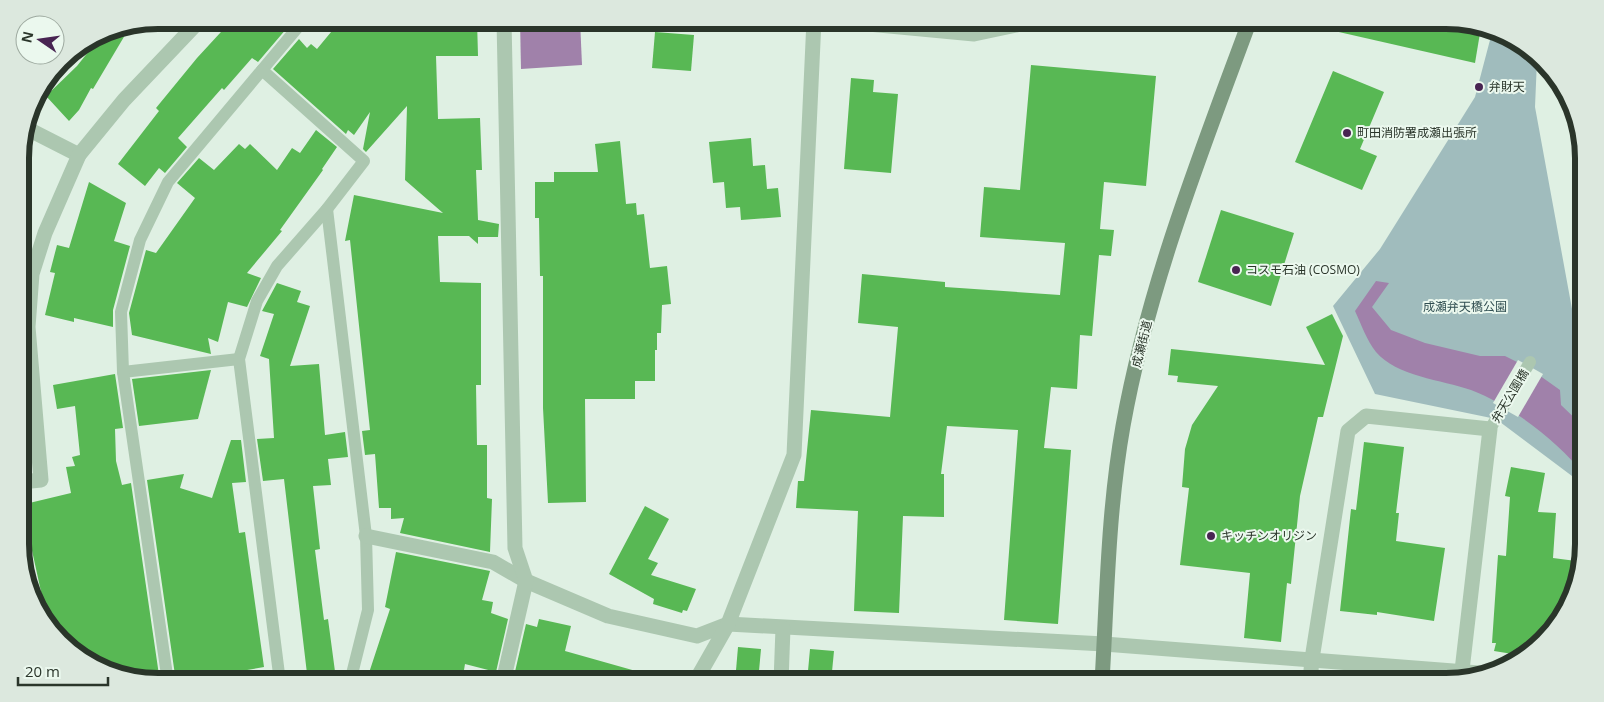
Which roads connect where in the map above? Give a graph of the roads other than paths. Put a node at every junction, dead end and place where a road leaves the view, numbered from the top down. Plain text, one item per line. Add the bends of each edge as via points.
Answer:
1 (191, 29) edge
2 (296, 29) edge
3 (504, 29) edge
4 (814, 29) edge
5 (921, 29) edge
6 (997, 29) edge
7 (1247, 29) edge
8 (262, 70) junction
9 (32, 131) edge
10 (79, 154) junction
11 (328, 209) junction
12 (29, 314) edge
13 (29, 339) edge
14 (239, 359) junction
15 (1530, 362) dead end
16 (123, 372) junction
17 (1490, 429) junction
18 (29, 481) edge
19 (366, 536) junction
20 (526, 581) junction
21 (728, 624) junction
22 (783, 628) junction
23 (1104, 644) junction
24 (1312, 659) junction
25 (1461, 672) edge
26 (167, 673) edge
27 (279, 673) edge
28 (352, 673) edge
29 (505, 673) edge
30 (700, 673) edge
31 (781, 673) edge
32 (1102, 673) edge
33 (1311, 673) edge
34 (1442, 673) edge

1 - 10 street via 124,100
2 - 8 lane
3 - 20 street via 515,548
4 - 21 street via 794,455
5 - 6 street via 974,34
7 - 23 main road, 成瀬街道 via 1162,268 1133,378 1116,471
8 - 11 lane via 364,161
8 - 16 lane via 168,182 140,240 121,312
9 - 10 street
10 - 12 street via 45,233 32,274
11 - 14 lane via 276,266 257,300
11 - 19 lane
13 - 18 street via 41,480
14 - 16 lane
14 - 27 lane
15 - 17 lane, 弁天公園橋
16 - 26 lane
17 - 24 street via 1366,416 1348,431
17 - 25 street
19 - 20 street via 493,562
19 - 28 lane via 368,610
20 - 21 street via 608,616 697,636
20 - 29 street
21 - 22 street
21 - 30 street
22 - 23 street
22 - 31 street
23 - 24 street
23 - 32 main road, 成瀬街道
24 - 33 street
24 - 34 street

